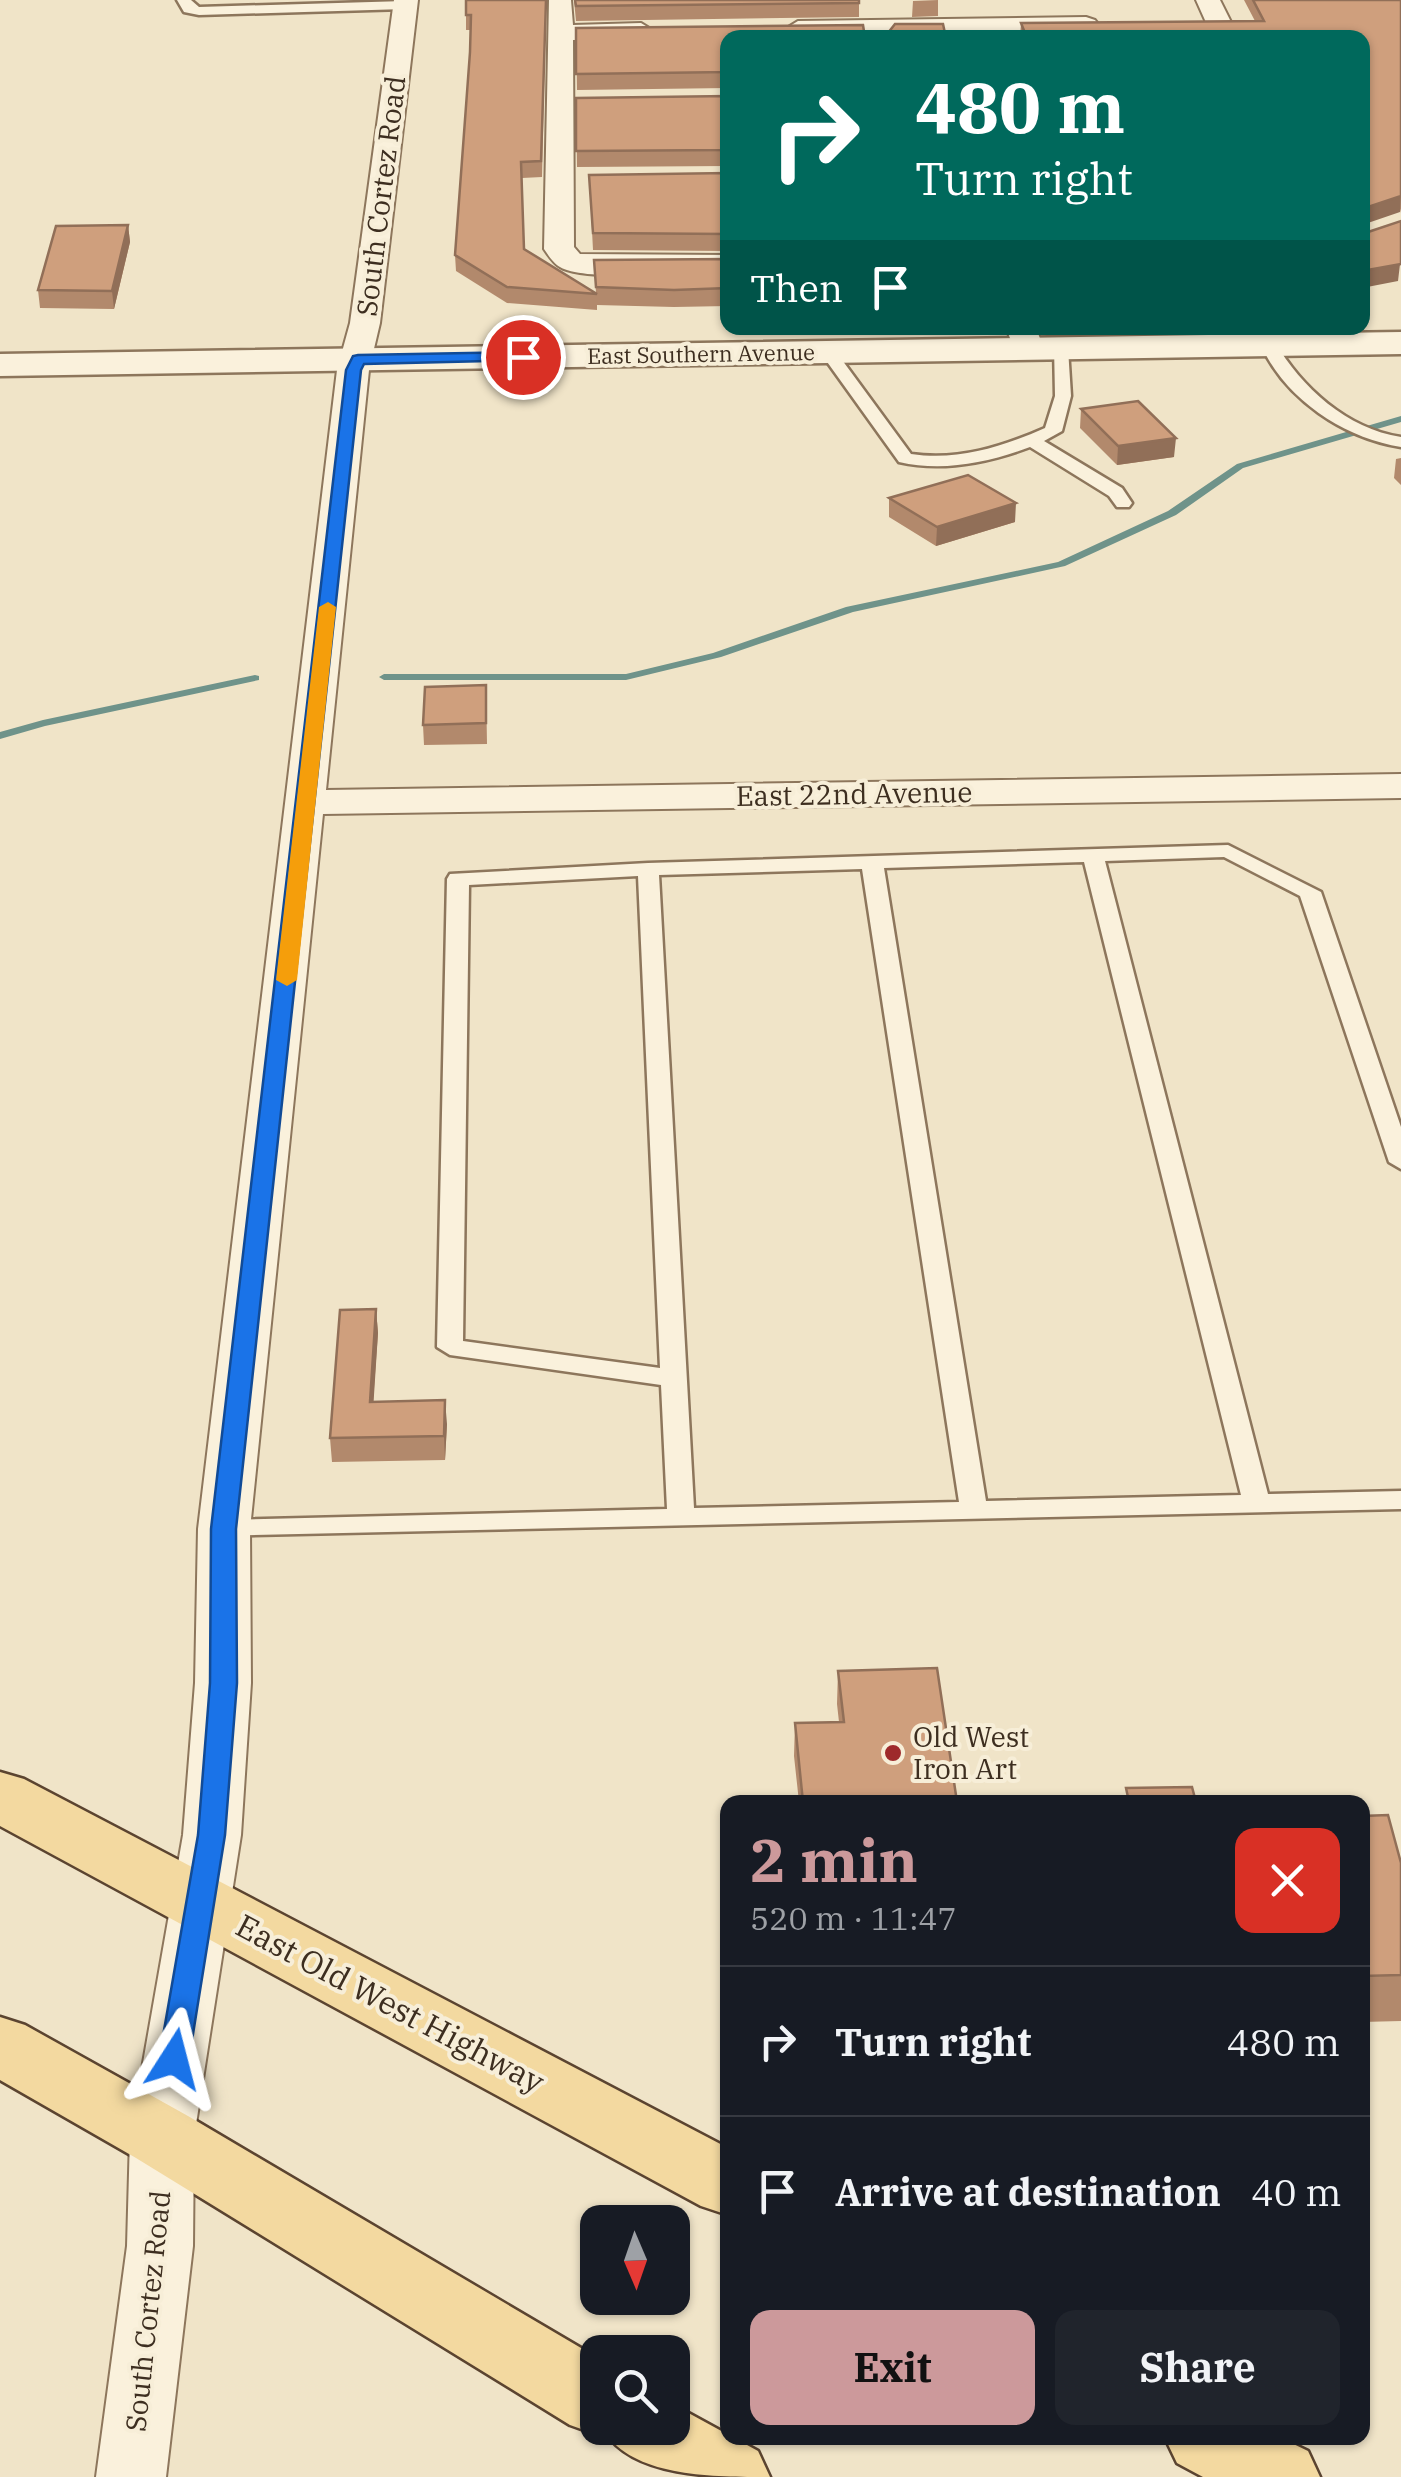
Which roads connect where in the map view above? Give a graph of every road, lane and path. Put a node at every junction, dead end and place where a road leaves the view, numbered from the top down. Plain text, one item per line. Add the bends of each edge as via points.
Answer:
1 (184, 0) edge
2 (560, 0) edge
3 (882, 0) edge
4 (405, 2) edge
5 (1218, 20) edge
6 (1188, 24) edge
7 (1105, 25) edge
8 (888, 28) junction
9 (772, 30) edge
10 (938, 30) edge
11 (1021, 30) edge
12 (676, 31) edge
13 (560, 32) junction
14 (558, 180) junction
15 (596, 180) edge
16 (720, 264) edge
17 (1036, 342) edge
18 (1401, 343) edge
19 (1269, 345) junction
20 (828, 352) junction
21 (358, 359) junction
22 (0, 365) edge
23 (1032, 441) junction
24 (1391, 442) edge
25 (1123, 503) dead end
26 (1401, 786) edge
27 (307, 802) junction
28 (1093, 856) junction
29 (872, 862) junction
30 (648, 869) junction
31 (1401, 1162) edge
32 (674, 1378) junction
33 (1401, 1500) edge
34 (1257, 1504) junction
35 (974, 1510) junction
36 (681, 1518) junction
37 (224, 1529) junction
38 (0, 1796) edge
39 (199, 1902) junction
40 (0, 2045) edge
41 (162, 2137) junction
42 (720, 2180) edge
43 (580, 2389) edge
44 (673, 2445) edge
45 (1218, 2445) edge
46 (131, 2477) edge
47 (729, 2477) edge
48 (1279, 2477) edge

1 - 4 lane via 199,11
2 - 13 street
3 - 8 street
4 - 21 street, South Cortez Road
5 - 6 street
7 - 11 street
8 - 9 street
8 - 10 street
12 - 13 street
13 - 14 street via 570,102
14 - 15 street
14 - 16 street via 558,249 571,262
17 - 19 street, East Southern Avenue
17 - 20 street, East Southern Avenue
17 - 23 lane via 1063,396 1053,431
18 - 19 street, East Southern Avenue
19 - 24 lane via 1285,377
20 - 21 street, East Southern Avenue
20 - 23 lane via 904,458 962,460
21 - 22 street, East Southern Avenue
21 - 27 street, South Cortez Road
23 - 25 lane via 1116,492
26 - 27 street, East 22nd Avenue
27 - 37 street, South Cortez Road
28 - 29 lane
28 - 31 lane via 1228,851 1310,892
28 - 34 lane
29 - 30 lane
29 - 35 lane
30 - 32 lane
30 - 32 lane via 458,879 450,1347
32 - 36 lane
33 - 34 lane
34 - 35 lane
35 - 36 lane
36 - 37 lane
37 - 39 street, South Cortez Road via 223,1683 212,1835
38 - 39 main road, East Old West Highway
39 - 41 street, South Cortez Road
39 - 42 main road, East Old West Highway
40 - 41 main road
41 - 43 main road
41 - 46 street, South Cortez Road via 160,2246
44 - 47 main road
45 - 48 main road

